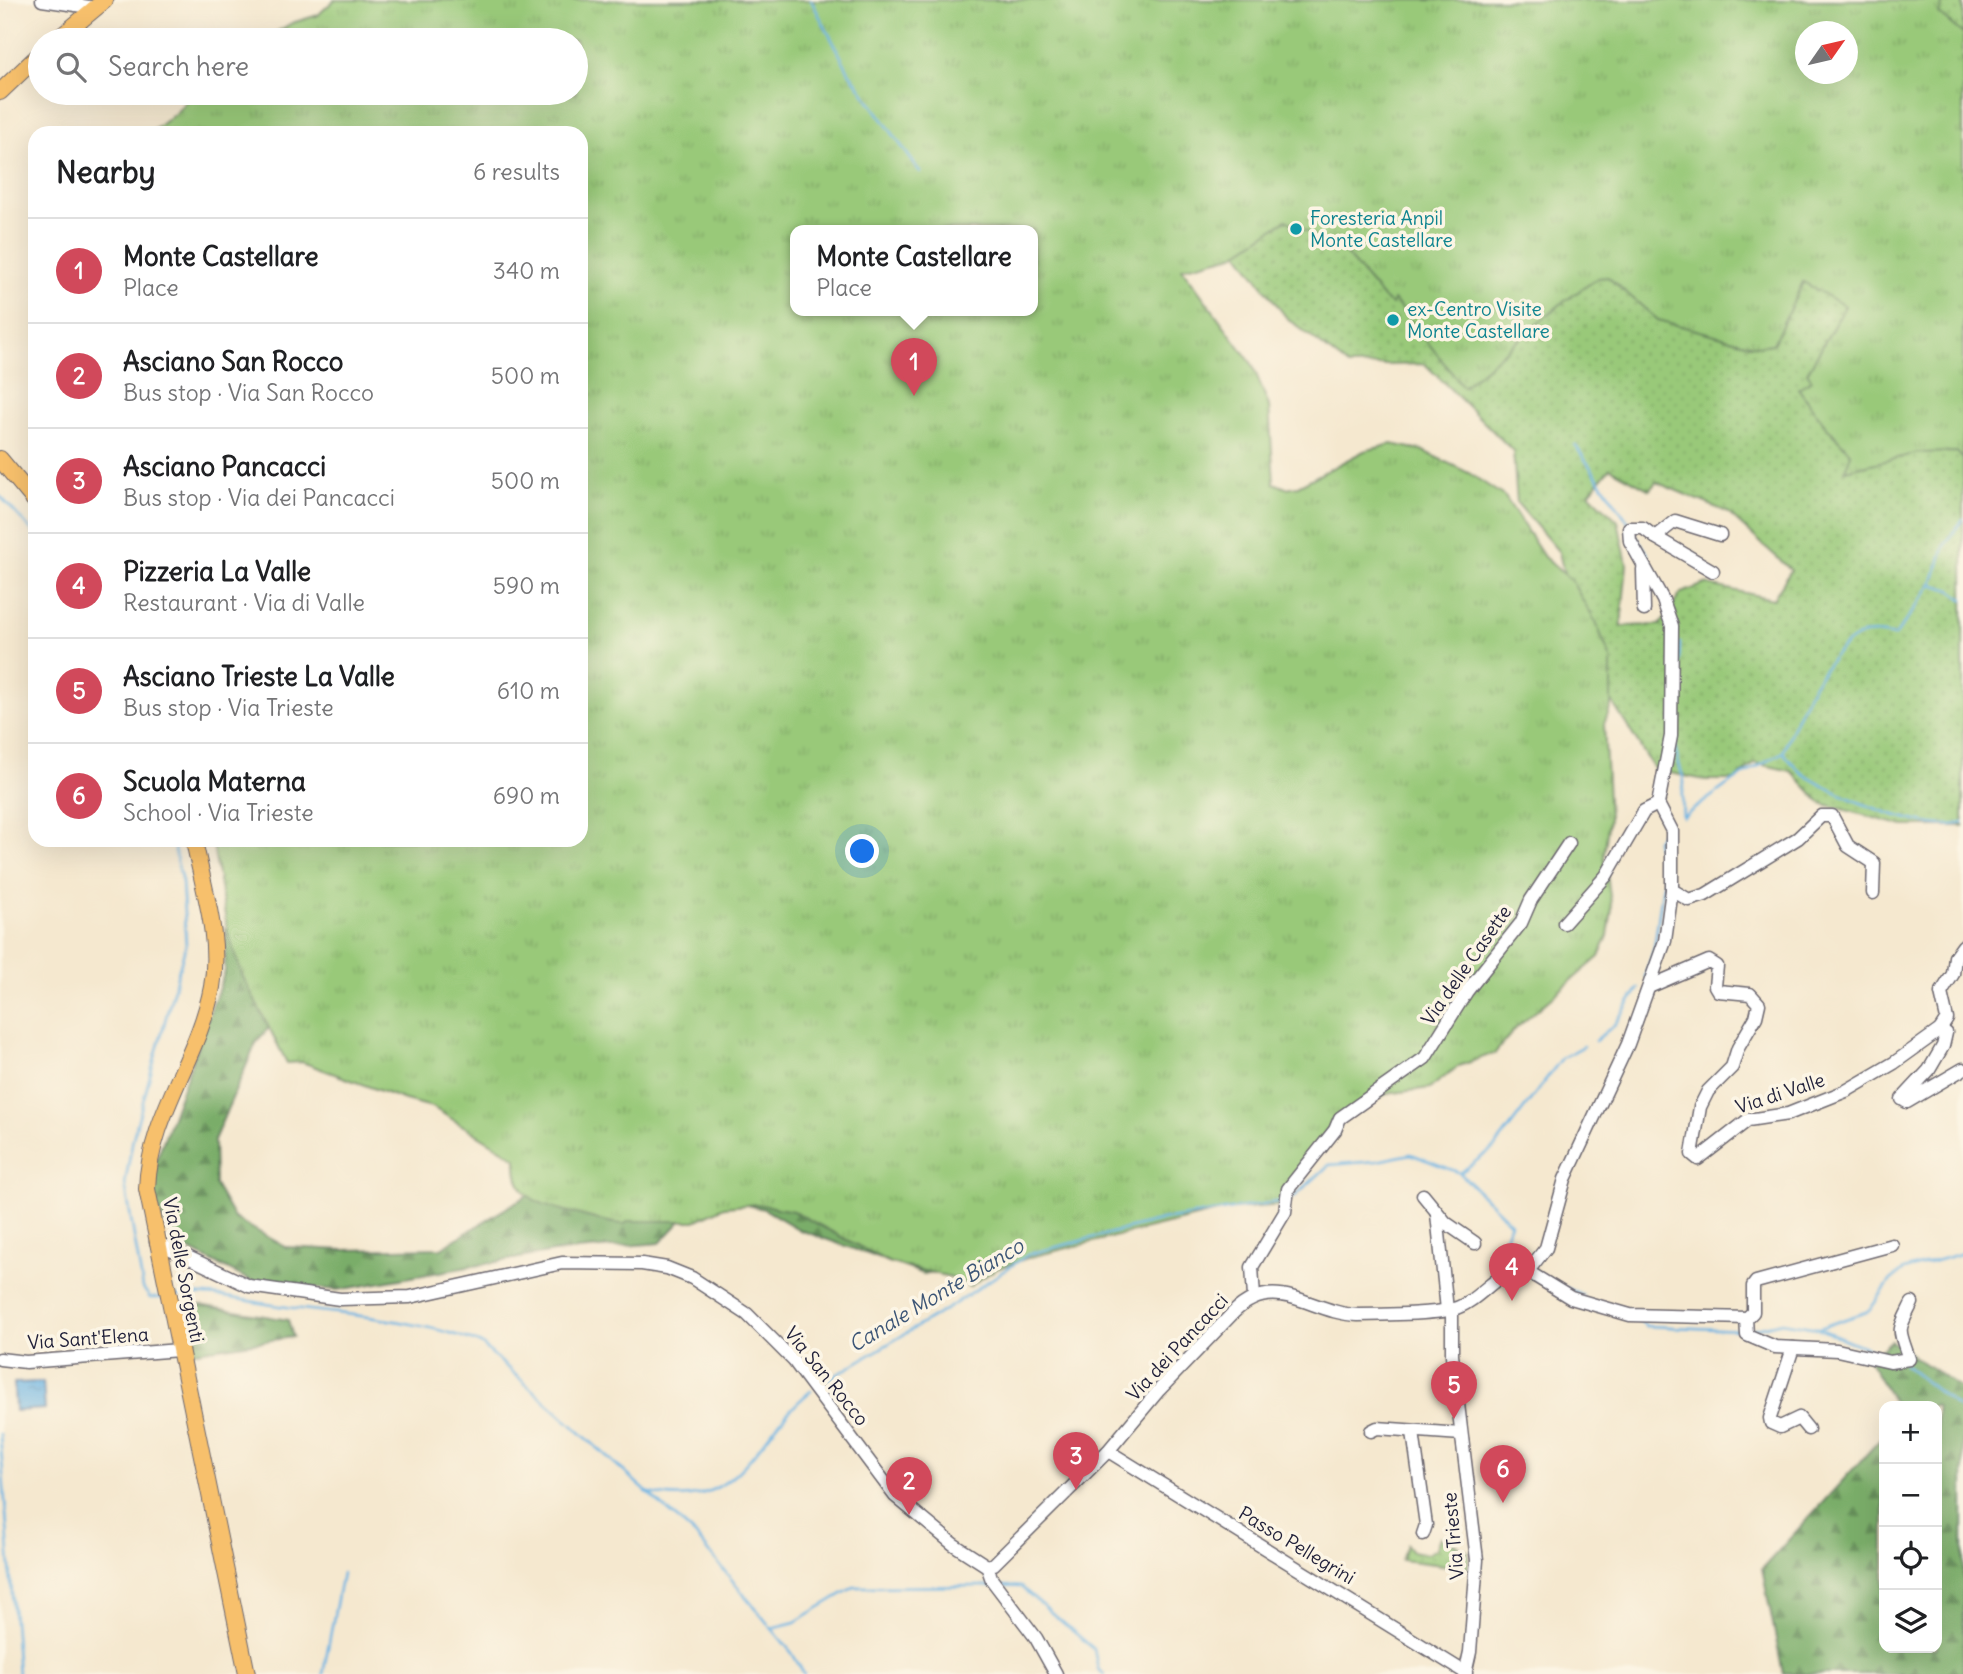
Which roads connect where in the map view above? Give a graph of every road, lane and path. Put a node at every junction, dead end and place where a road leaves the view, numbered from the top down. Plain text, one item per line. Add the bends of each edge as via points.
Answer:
1 (42, 0) edge
2 (100, 4) edge
3 (71, 28) edge
4 (28, 65) edge
5 (0, 92) edge
6 (0, 459) edge
7 (28, 493) edge
8 (1720, 535) dead end
9 (1655, 537) junction
10 (1643, 569) junction
11 (1713, 571) dead end
12 (1644, 610) dead end
13 (1658, 804) junction
14 (1569, 843) dead end
15 (195, 847) edge
16 (1672, 890) junction
17 (1873, 893) dead end
18 (1564, 923) dead end
19 (1963, 946) edge
20 (1651, 986) junction
21 (1940, 1030) junction
22 (1963, 1069) edge
23 (1423, 1195) dead end
24 (1437, 1214) junction
25 (156, 1242) junction
26 (1475, 1243) dead end
27 (1892, 1245) dead end
28 (1531, 1268) junction
29 (1254, 1297) junction
30 (1912, 1303) dead end
31 (1450, 1310) junction
32 (1746, 1325) junction
33 (1793, 1348) junction
34 (179, 1350) junction
35 (0, 1359) edge
36 (1808, 1429) dead end
37 (1371, 1431) dead end
38 (1413, 1432) junction
39 (1461, 1434) junction
40 (1108, 1451) junction
41 (1423, 1534) dead end
42 (987, 1566) junction
43 (1465, 1673) edge
44 (247, 1674) edge
45 (1056, 1674) edge

1 - 2 street
2 - 3 main road
4 - 5 main road
6 - 7 main road
8 - 9 street via 1675,521
9 - 10 street via 1643,528 1629,528
9 - 11 street
10 - 12 street
10 - 13 street via 1667,608 1673,648 1671,736
13 - 16 street via 1672,831
13 - 18 street via 1644,811 1606,876
14 - 29 street, Via delle Casette via 1521,923 1467,991 1425,1058 1340,1118 1286,1201 1252,1267
15 - 25 main road, Via delle Sorgenti via 215,946 214,969 204,1015 150,1158 147,1189
16 - 17 street via 1689,900 1705,895 1798,838 1821,816 1832,816 1853,853 1874,863
16 - 20 street via 1665,941
19 - 21 street via 1941,993 1947,1019
20 - 21 street, Via di Valle via 1709,961 1717,966 1718,991 1750,995 1759,1004 1732,1067 1707,1091 1700,1107 1692,1154 1698,1159 1748,1120 1788,1114 1846,1091
20 - 28 street via 1578,1146 1547,1245
21 - 22 street via 1946,1033 1943,1046 1922,1081 1903,1097 1907,1102
23 - 24 street
24 - 26 street
24 - 31 street, Via Trieste
25 - 34 main road, Via delle Sorgenti
25 - 42 street, Via San Rocco via 248,1286 340,1299 410,1297 562,1263 660,1266 697,1281 765,1330 820,1392 890,1492
27 - 32 street via 1756,1282 1753,1312
28 - 31 street via 1516,1269
28 - 32 street via 1566,1296 1636,1315
29 - 31 street, Via dei Pancacci via 1278,1294 1353,1314
29 - 40 street, Via dei Pancacci via 1183,1364
30 - 33 street via 1899,1325 1906,1361
31 - 39 street, Via Trieste
32 - 33 street via 1765,1344
33 - 36 street via 1770,1423 1780,1427 1799,1418
34 - 35 street, Via Sant'Elena via 26,1363
34 - 44 main road, Via delle Sorgenti
37 - 38 street
38 - 39 street
38 - 41 street via 1426,1525
39 - 43 street, Via Trieste via 1477,1573
40 - 42 street, Via dei Pancacci via 995,1564
40 - 43 street, Passo Pellegrini
42 - 45 street via 995,1586 1036,1638

